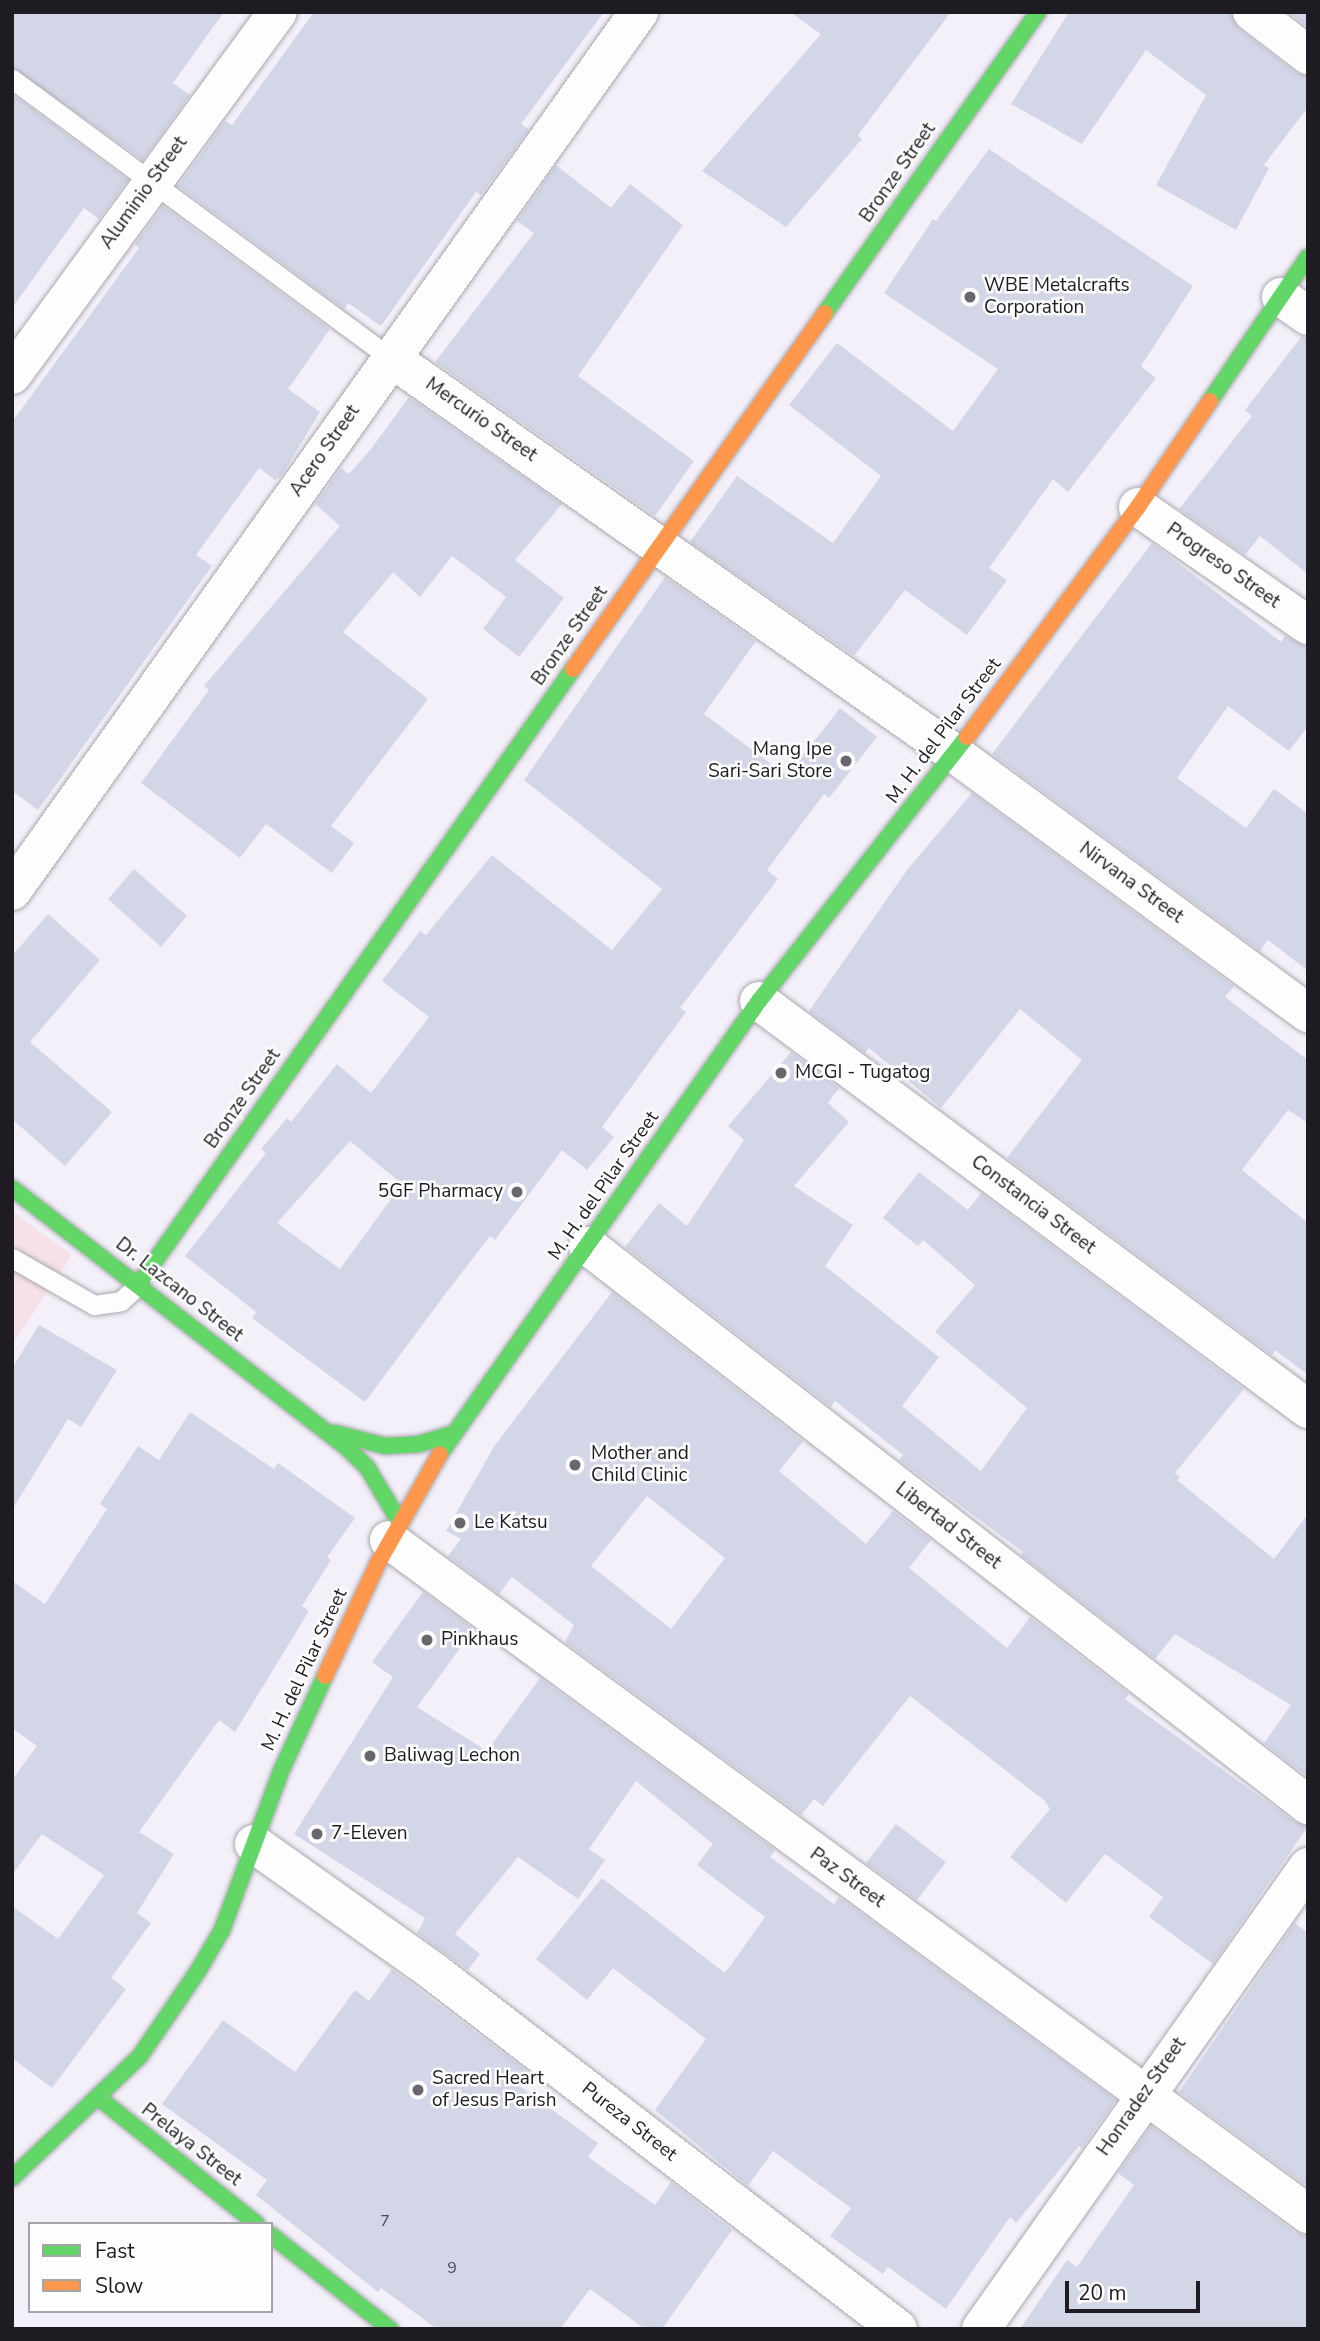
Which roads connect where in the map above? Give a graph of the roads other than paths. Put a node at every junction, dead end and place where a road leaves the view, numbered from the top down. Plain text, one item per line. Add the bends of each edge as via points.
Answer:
1 (278, 12) edge
2 (639, 12) edge
3 (1038, 12) edge
4 (1252, 12) edge
5 (1308, 55) edge
6 (12, 79) edge
7 (152, 182) junction
8 (1308, 257) edge
9 (1294, 306) edge
10 (391, 358) junction
11 (12, 375) edge
12 (1138, 507) junction
13 (660, 544) junction
14 (1308, 625) edge
15 (955, 754) junction
16 (12, 891) edge
17 (759, 1001) junction
18 (1308, 1013) edge
19 (12, 1188) edge
20 (588, 1246) junction
21 (16, 1267) edge
22 (138, 1284) junction
23 (1308, 1409) edge
24 (320, 1426) junction
25 (452, 1434) junction
26 (394, 1530) junction
27 (1308, 1805) edge
28 (254, 1844) junction
29 (1308, 1867) edge
30 (1142, 2096) junction
31 (99, 2098) junction
32 (12, 2178) edge
33 (1308, 2214) edge
34 (254, 2222) edge
35 (273, 2237) edge
36 (390, 2329) edge
37 (898, 2329) edge
38 (981, 2329) edge

1 - 7 street, Aluminio Street
2 - 10 street, Acero Street
3 - 13 street, Bronze Street
4 - 5 street
6 - 7 lane, Mercurio Street
7 - 10 lane, Mercurio Street
7 - 11 street, Aluminio Street
8 - 9 street, M. H. del Pilar Street
9 - 12 street, M. H. del Pilar Street
10 - 13 street, Mercurio Street
10 - 16 street, Acero Street
12 - 14 street, Progreso Street
12 - 15 street, M. H. del Pilar Street
13 - 15 street, Mercurio Street
13 - 22 street, Bronze Street
15 - 17 street, M. H. del Pilar Street
15 - 18 street, Nirvana Street
17 - 20 street, M. H. del Pilar Street
17 - 23 street, Constancia Street
19 - 22 street, Dr. Lazcano Street
20 - 25 street, M. H. del Pilar Street
20 - 27 street, Libertad Street
21 - 22 lane via 94,1305 121,1301
22 - 24 street, Dr. Lazcano Street
24 - 25 street, Dr. Lazcano Street via 351,1440 385,1446 419,1444
24 - 26 street, Dr. Lazcano Street via 367,1467
25 - 26 street, M. H. del Pilar Street
26 - 28 street, M. H. del Pilar Street via 282,1769
26 - 30 street, Paz Street
28 - 31 street, M. H. del Pilar Street via 222,1930 198,1971 140,2056
28 - 37 street, Pureza Street via 434,1972
29 - 30 street, Honradez Street
30 - 33 street, Paz Street
30 - 38 street, Honradez Street
31 - 32 street, M. H. del Pilar Street
31 - 34 street, Prelaya Street
35 - 36 street

